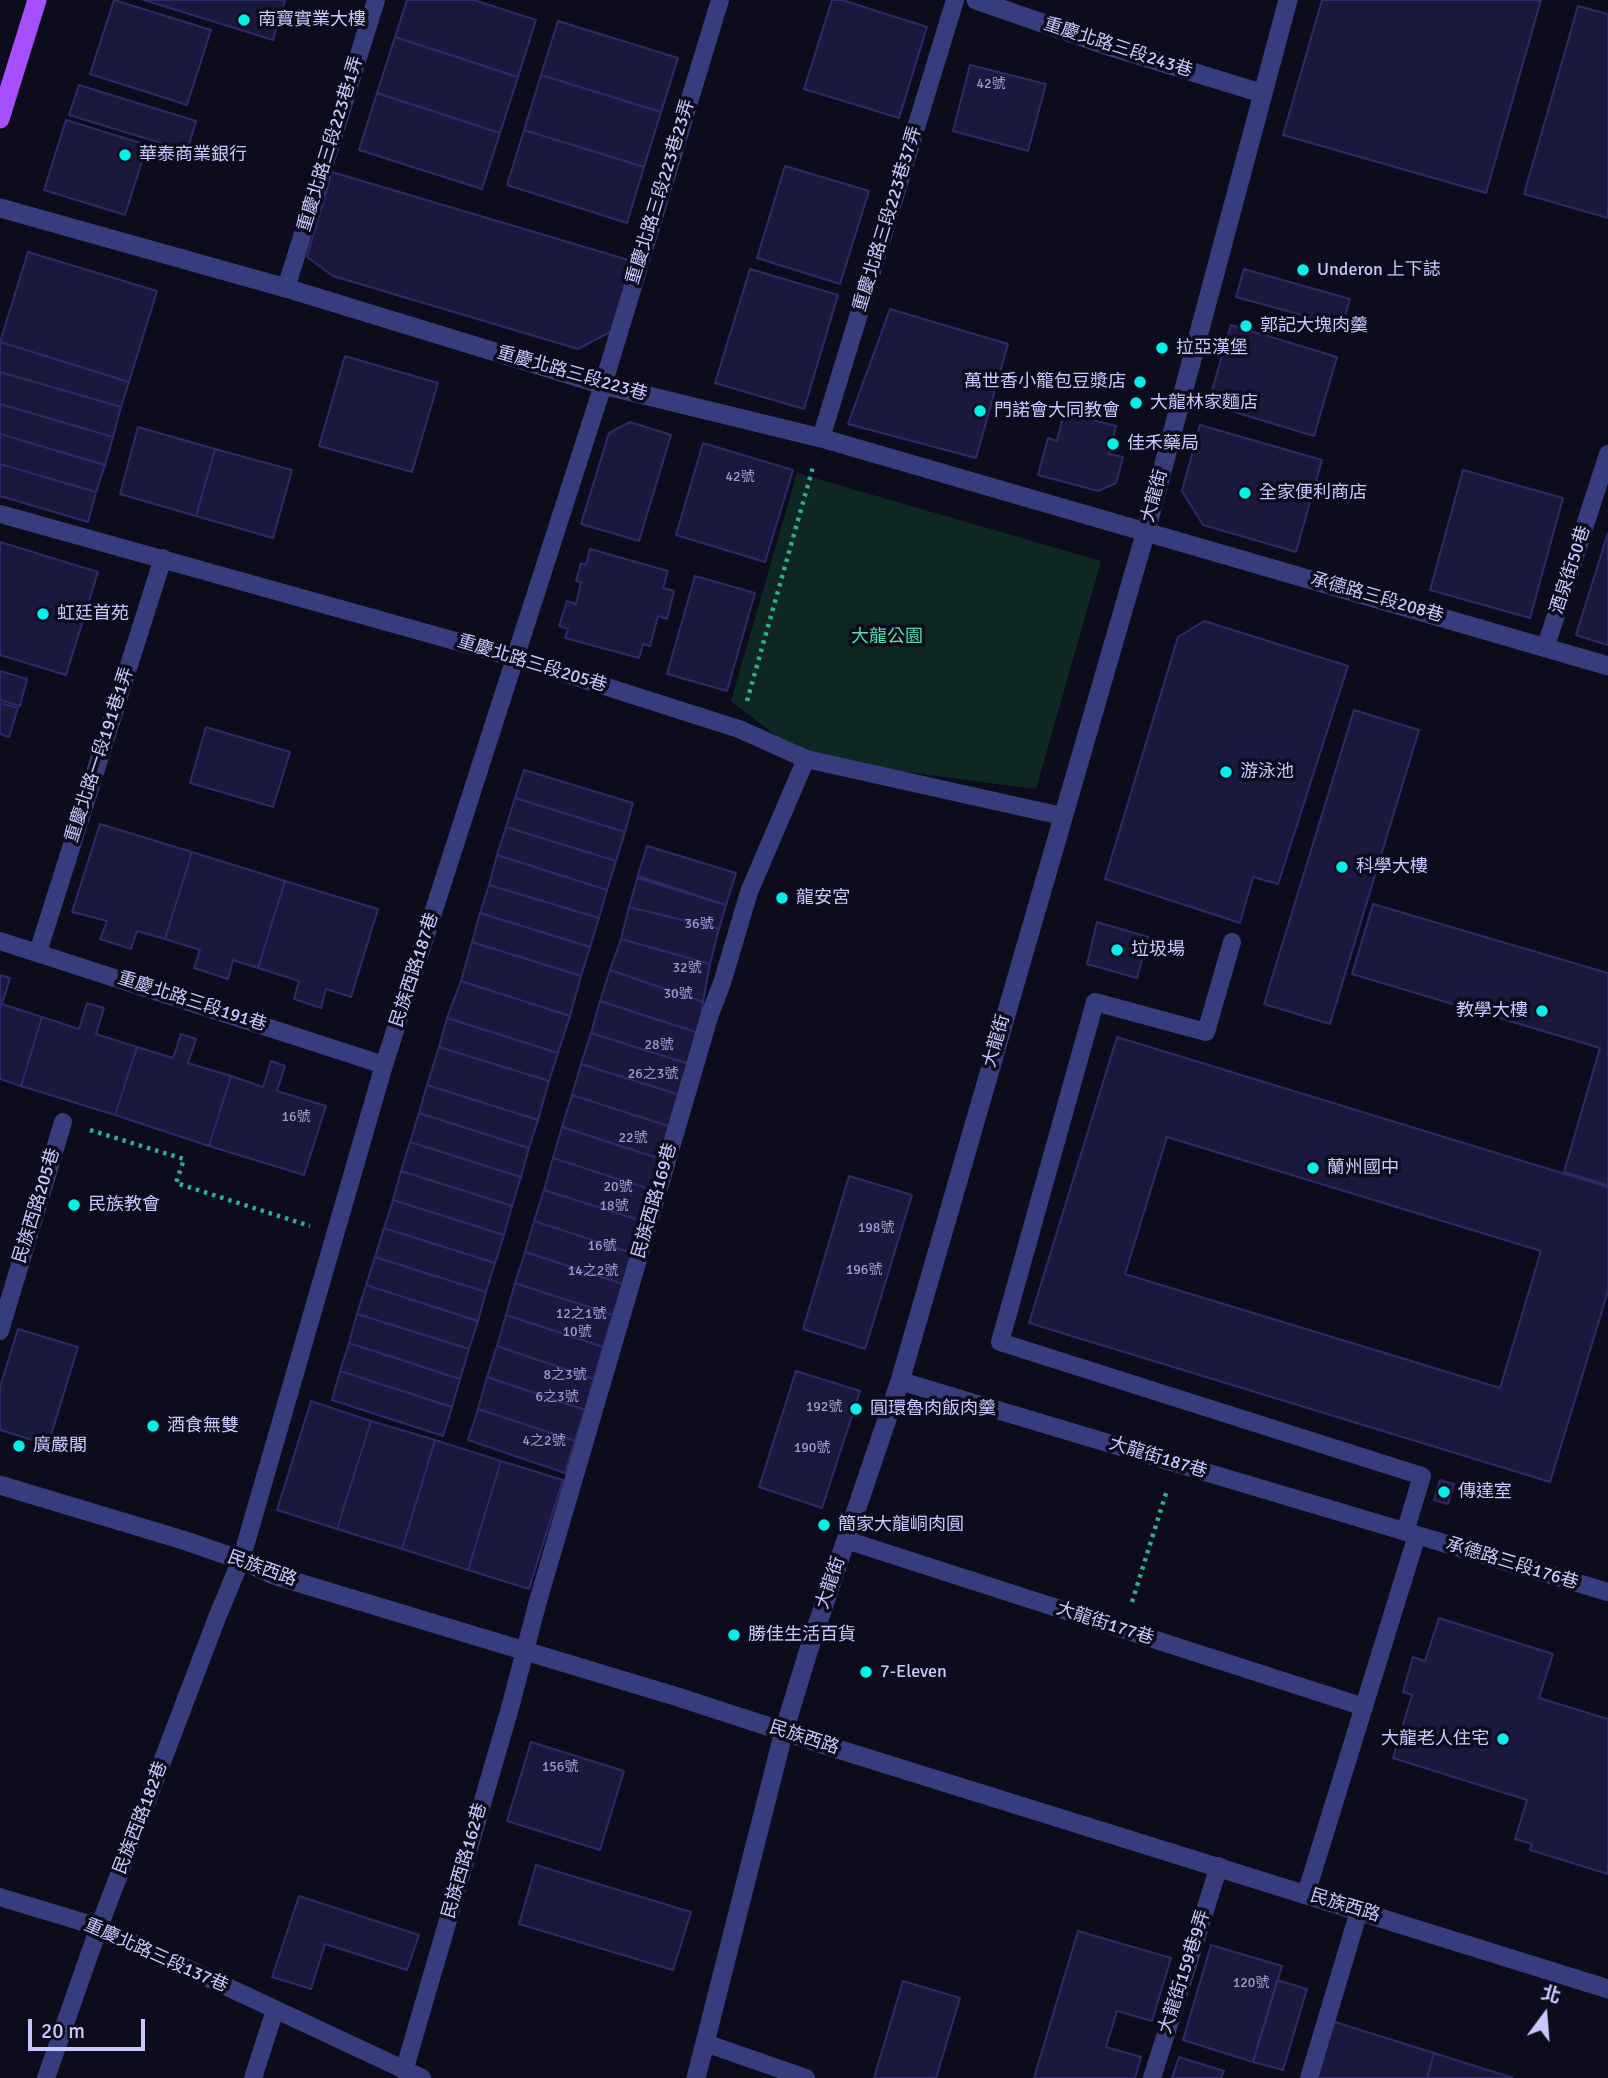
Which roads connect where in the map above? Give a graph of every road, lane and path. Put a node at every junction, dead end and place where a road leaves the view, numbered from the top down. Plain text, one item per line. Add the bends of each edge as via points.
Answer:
1 (37, 0) edge
2 (376, 0) edge
3 (720, 0) edge
4 (955, 0) edge
5 (976, 0) edge
6 (1288, 0) edge
7 (1261, 93) junction
8 (0, 118) edge
9 (0, 208) edge
10 (286, 288) junction
11 (603, 385) junction
12 (821, 438) junction
13 (1608, 454) edge
14 (0, 514) edge
15 (1146, 531) junction
16 (163, 558) junction
17 (1546, 646) junction
18 (516, 658) junction
19 (1608, 666) edge
20 (739, 729) junction
21 (806, 758) junction
22 (1062, 816) junction
23 (0, 941) edge
24 (1232, 942) dead end
25 (38, 952) junction
26 (384, 1065) junction
27 (62, 1122) joint
28 (335, 1234) junction
29 (0, 1331) edge
30 (900, 1381) junction
31 (1175, 1463) junction
32 (0, 1485) edge
33 (1410, 1533) junction
34 (846, 1540) junction
35 (241, 1560) junction
36 (1608, 1592) edge
37 (1123, 1629) junction
38 (526, 1651) junction
39 (1364, 1707) junction
40 (784, 1731) junction
41 (1219, 1866) junction
42 (1306, 1894) junction
43 (0, 1897) edge
44 (1359, 1911) junction
45 (99, 1927) junction
46 (1608, 1989) edge
47 (275, 2010) junction
48 (705, 2043) junction
49 (404, 2071) junction
50 (46, 2078) edge
51 (253, 2078) edge
52 (422, 2078) edge
53 (696, 2078) edge
54 (806, 2078) edge
55 (1152, 2078) edge
56 (1309, 2078) edge

1 - 8 main road
2 - 10 lane, 重慶北路三段223巷1弄
3 - 11 lane, 重慶北路三段223巷23弄
4 - 12 lane, 重慶北路三段223巷37弄
5 - 7 street, 重慶北路三段243巷
6 - 7 street, 大龍街
7 - 15 street, 大龍街
9 - 10 street, 重慶北路三段223巷
10 - 11 street, 重慶北路三段223巷
11 - 12 street, 重慶北路三段223巷
11 - 18 lane, 民族西路187巷
12 - 15 street, 重慶北路三段223巷
12 - 20 path
13 - 17 lane, 酒泉街50巷
14 - 16 lane, 重慶北路三段205巷
15 - 17 street, 承德路三段208巷
15 - 22 street, 大龍街
16 - 18 lane, 重慶北路三段205巷
16 - 25 lane, 重慶北路一段191巷1弄
17 - 19 street, 承德路三段208巷
18 - 20 lane, 重慶北路三段205巷
18 - 26 lane, 民族西路187巷
20 - 21 lane, 重慶北路三段205巷
21 - 22 lane, 重慶北路三段205巷
21 - 38 lane, 民族西路169巷 via 749,892 710,1013
22 - 30 street, 大龍街
23 - 25 lane, 重慶北路三段191巷
24 - 33 lane via 1206,1032 1095,1002 1000,1342 1422,1476
25 - 26 lane, 重慶北路三段191巷
26 - 28 lane, 民族西路187巷
27 - 28 path via 184,1159 176,1183
27 - 29 lane, 民族西路205巷
28 - 35 lane, 民族西路187巷
30 - 31 lane, 大龍街187巷
30 - 34 street, 大龍街
31 - 33 lane, 大龍街187巷
31 - 37 path
32 - 35 street, 民族西路
33 - 36 lane, 承德路三段176巷
33 - 39 lane
34 - 37 lane, 大龍街177巷
34 - 40 street, 大龍街
35 - 38 street, 民族西路 via 274,1575
35 - 45 lane, 民族西路182巷
37 - 39 lane, 大龍街177巷
38 - 40 street, 民族西路
38 - 49 lane, 民族西路162巷
39 - 42 lane
40 - 41 street, 民族西路
40 - 48 street, 大龍街
41 - 42 street, 民族西路
41 - 55 lane, 大龍街159巷9弄
42 - 44 street, 民族西路
43 - 45 lane, 重慶北路三段137巷
44 - 46 street, 民族西路
44 - 56 lane
45 - 47 lane, 重慶北路三段137巷
45 - 50 lane, 民族西路182巷
47 - 49 lane, 重慶北路三段137巷
47 - 51 lane
48 - 53 street, 大龍街
48 - 54 lane
49 - 52 lane, 重慶北路三段137巷

